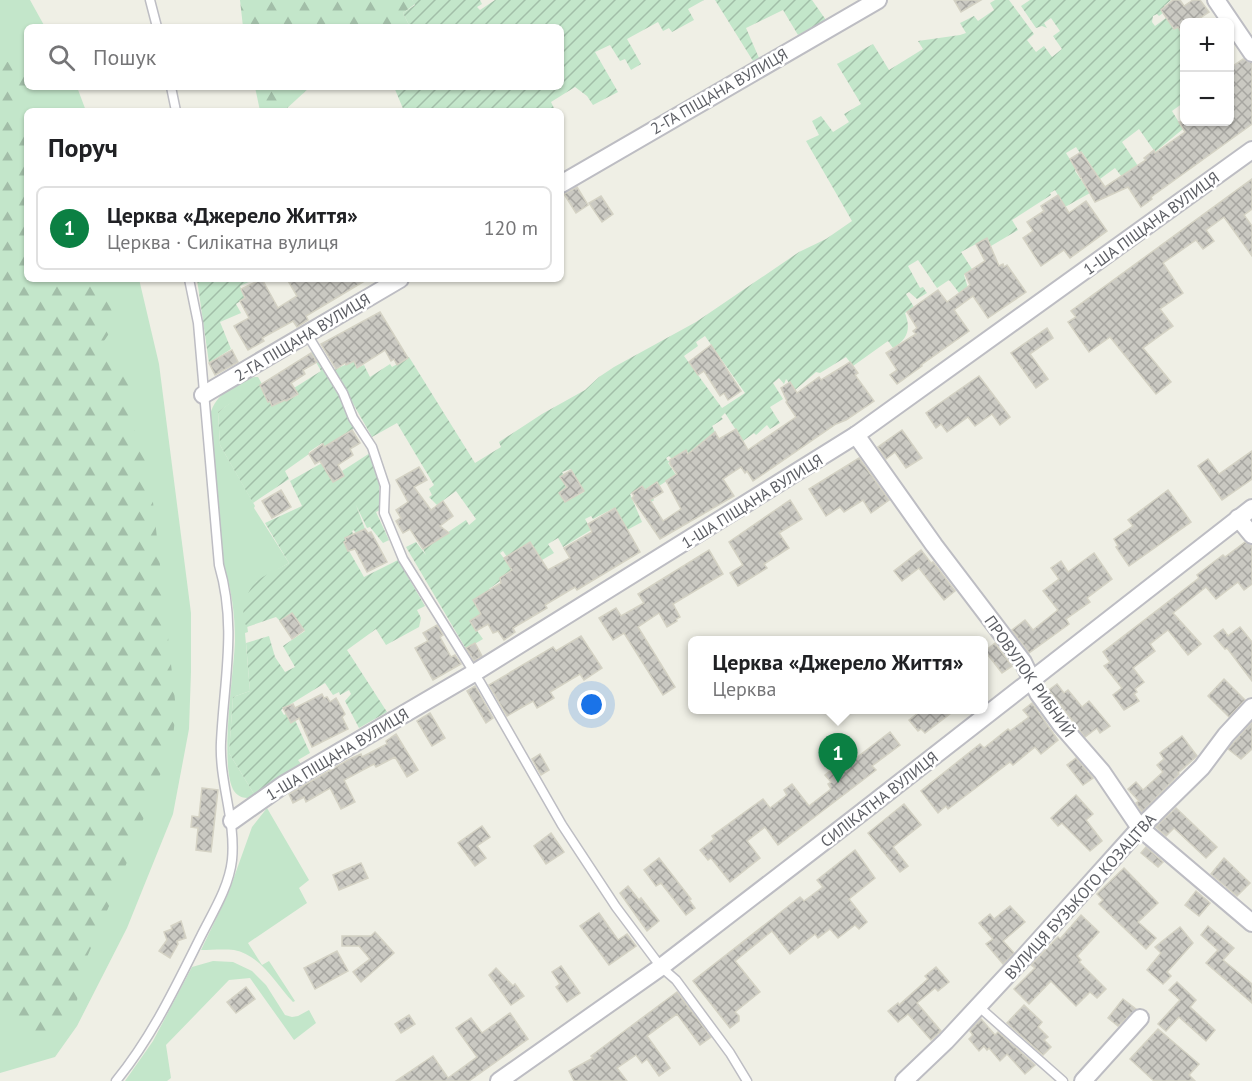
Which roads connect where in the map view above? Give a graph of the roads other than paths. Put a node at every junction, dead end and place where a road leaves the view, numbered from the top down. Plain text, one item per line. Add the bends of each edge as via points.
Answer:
1 (150, 0) edge
2 (878, 0) edge
3 (1216, 0) edge
4 (156, 24) edge
5 (1252, 53) edge
6 (172, 90) edge
7 (175, 108) edge
8 (1252, 150) edge
9 (564, 182) edge
10 (190, 282) edge
11 (395, 282) edge
12 (307, 334) junction
13 (203, 395) junction
14 (856, 435) junction
15 (1252, 507) edge
16 (1238, 518) junction
17 (1252, 535) edge
18 (474, 674) junction
19 (1032, 679) junction
20 (1252, 707) edge
21 (988, 713) edge
22 (987, 714) edge
23 (232, 821) junction
24 (1140, 828) junction
25 (1252, 923) edge
26 (661, 967) junction
27 (978, 1006) junction
28 (1140, 1018) dead end
29 (116, 1081) edge
30 (499, 1081) edge
31 (747, 1081) edge
32 (904, 1081) edge
33 (1063, 1081) edge
34 (1083, 1081) edge

1 - 4 lane
2 - 9 street, 2-ГА ПІЩАНА ВУЛИЦЯ
3 - 5 street
6 - 7 lane
8 - 14 street, 1-ША ПІЩАНА ВУЛИЦЯ
10 - 13 lane via 198,323
11 - 12 street, 2-ГА ПІЩАНА ВУЛИЦЯ
12 - 13 street, 2-ГА ПІЩАНА ВУЛИЦЯ
12 - 18 lane via 372,447 386,486 384,513 404,559
13 - 23 lane via 219,565 229,611 220,755
14 - 18 street, 1-ША ПІЩАНА ВУЛИЦЯ
14 - 19 street, ПРОВУЛОК РИБНИЙ
15 - 16 street, СИЛІКАТНА ВУЛИЦЯ
16 - 17 street
16 - 19 street, СИЛІКАТНА ВУЛИЦЯ
18 - 23 street, 1-ША ПІЩАНА ВУЛИЦЯ via 283,785
18 - 26 lane via 562,825
19 - 21 street, СИЛІКАТНА ВУЛИЦЯ
19 - 24 street, ПРОВУЛОК РИБНИЙ via 1038,693 1102,772
20 - 24 street, ВУЛИЦЯ БУЗЬКОГО КОЗАЦТВА via 1202,767
22 - 26 street, СИЛІКАТНА ВУЛИЦЯ
23 - 29 lane via 232,859 224,891 160,1016
24 - 25 street, ПРОВУЛОК РИБНИЙ
24 - 27 street, ВУЛИЦЯ БУЗЬКОГО КОЗАЦТВА
26 - 30 street, СИЛІКАТНА ВУЛИЦЯ
26 - 31 lane via 676,980
27 - 32 street, ВУЛИЦЯ БУЗЬКОГО КОЗАЦТВА
27 - 33 lane
28 - 34 street

